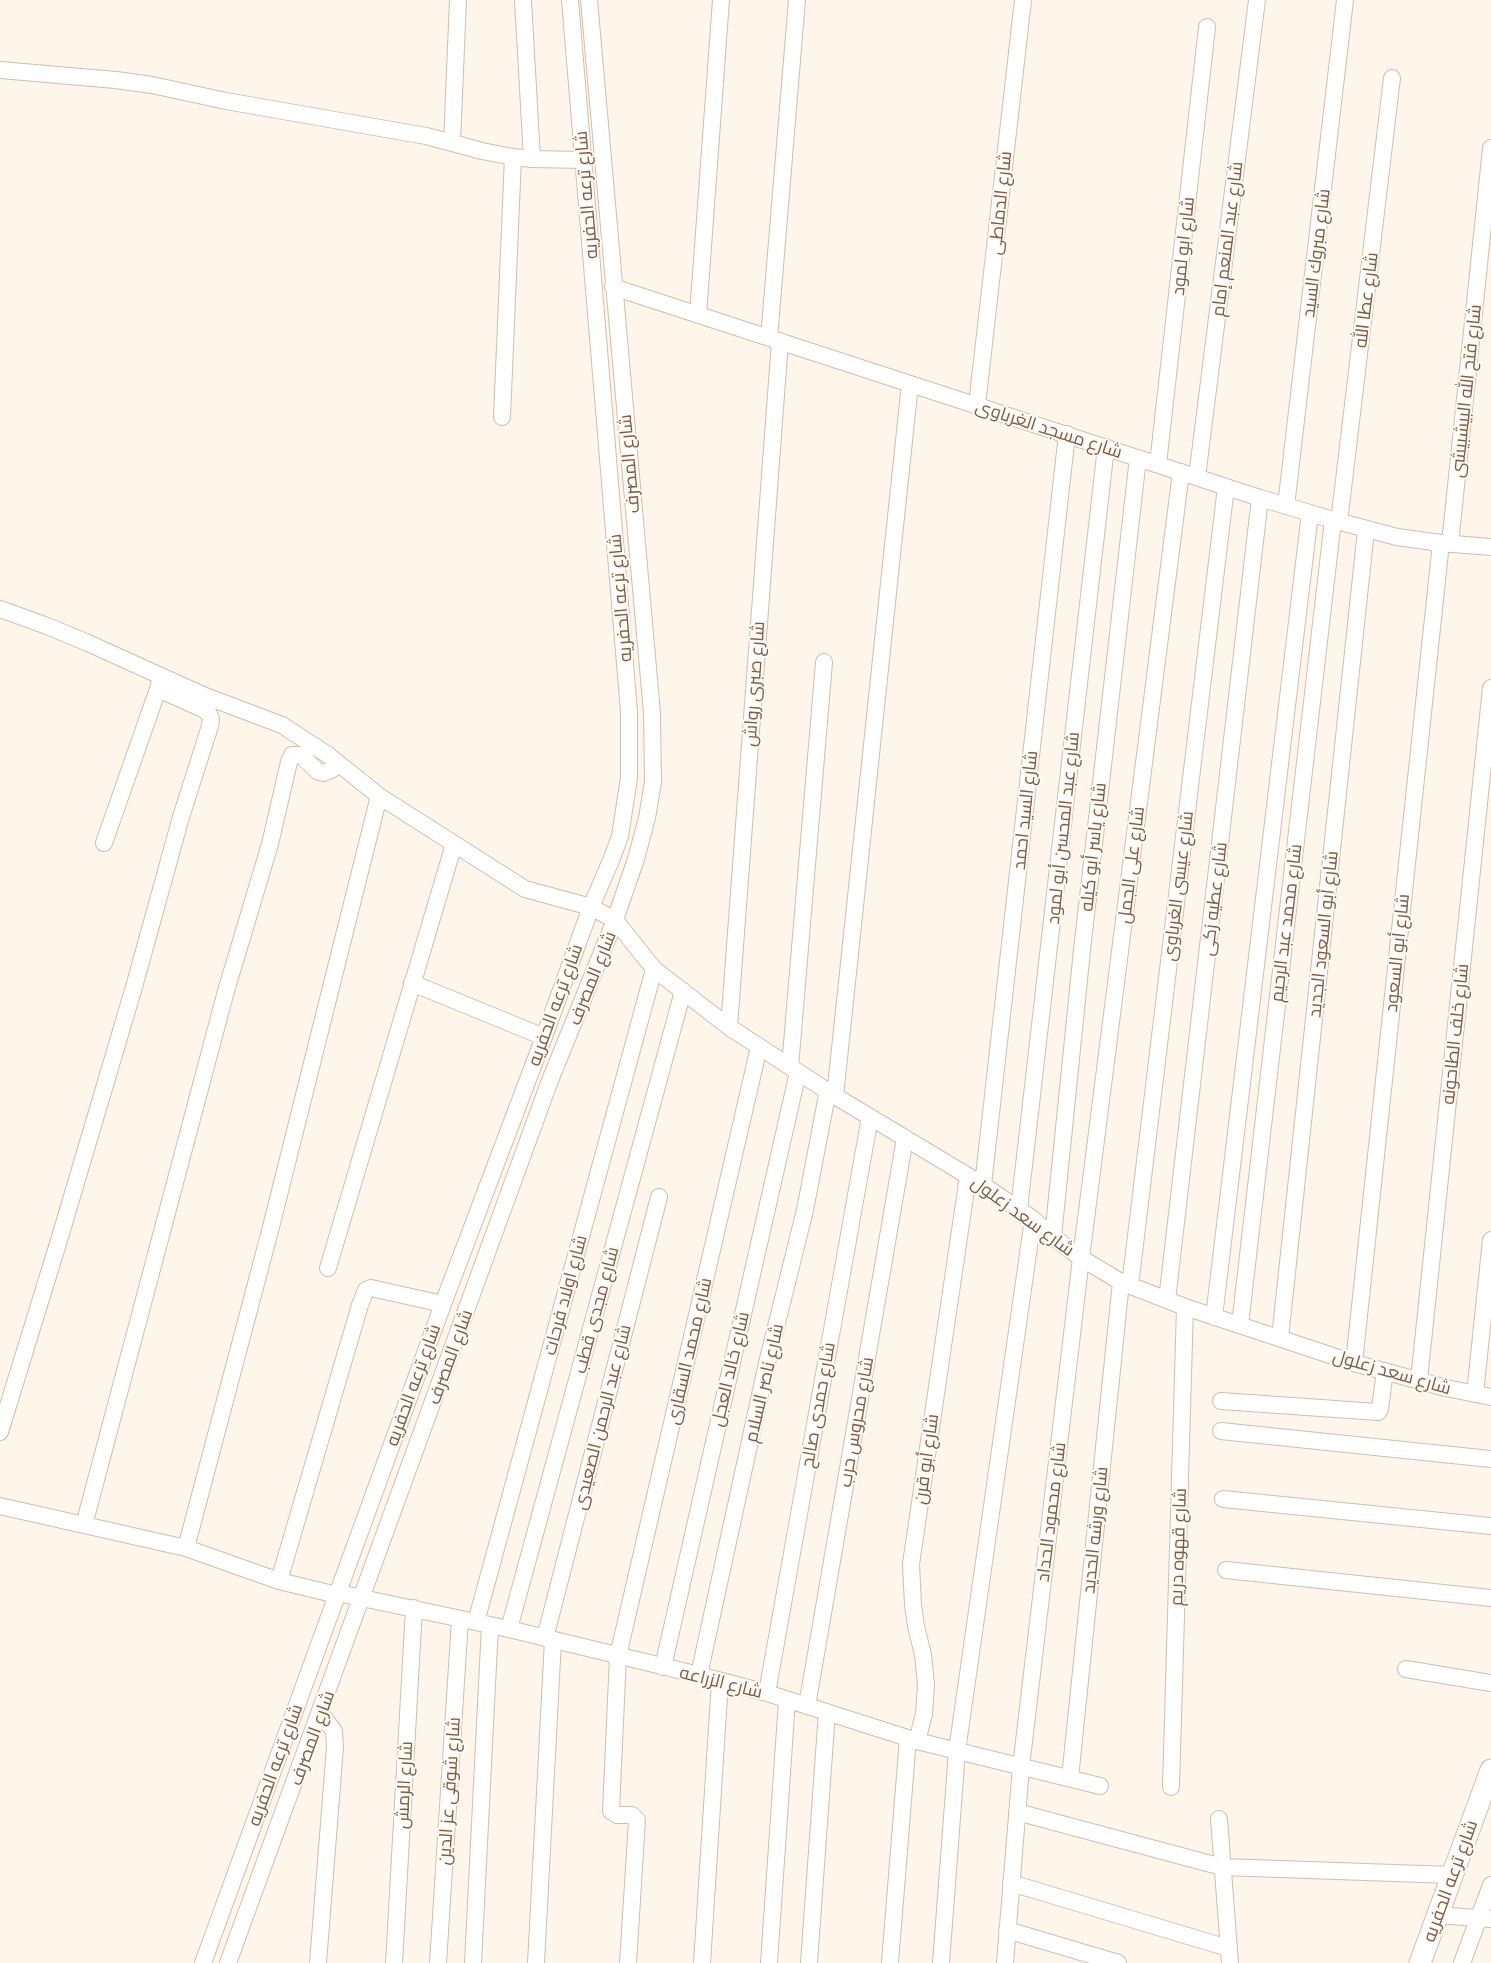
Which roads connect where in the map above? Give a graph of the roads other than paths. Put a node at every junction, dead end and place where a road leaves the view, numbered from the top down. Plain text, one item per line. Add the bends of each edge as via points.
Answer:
1 (458, 0) edge
2 (523, 0) edge
3 (570, 0) edge
4 (589, 0) edge
5 (720, 0) edge
6 (797, 0) edge
7 (1023, 0) edge
8 (1257, 0) edge
9 (1346, 0) edge
10 (1207, 27) dead end
11 (0, 70) edge
12 (1392, 78) dead end
13 (452, 142) junction
14 (1491, 148) edge
15 (513, 157) junction
16 (532, 159) junction
17 (584, 160) junction
18 (613, 287) junction
19 (698, 315) junction
20 (774, 340) junction
21 (910, 384) junction
22 (978, 406) junction
23 (502, 417) dead end
24 (1067, 434) junction
25 (1106, 447) junction
26 (1138, 458) junction
27 (1158, 464) junction
28 (1180, 472) junction
29 (1197, 477) junction
30 (1226, 487) junction
31 (1260, 498) junction
32 (1286, 506) junction
33 (1310, 513) junction
34 (1336, 521) junction
35 (1366, 530) junction
36 (1445, 543) junction
37 (1491, 547) edge
38 (0, 609) edge
39 (824, 662) dead end
40 (159, 683) junction
41 (1491, 688) edge
42 (339, 764) junction
43 (379, 796) junction
44 (104, 843) dead end
45 (454, 844) junction
46 (591, 908) junction
47 (615, 920) junction
48 (654, 969) junction
49 (412, 983) junction
50 (683, 991) junction
51 (728, 1026) junction
52 (544, 1037) junction
53 (759, 1047) junction
54 (794, 1069) junction
55 (831, 1093) junction
56 (870, 1117) junction
57 (905, 1138) junction
58 (968, 1176) junction
59 (983, 1185) junction
60 (659, 1197) dead end
61 (1020, 1209) junction
62 (1033, 1219) junction
63 (1052, 1237) junction
64 (1491, 1240) edge
65 (1081, 1258) junction
66 (328, 1268) dead end
67 (1125, 1284) junction
68 (1167, 1300) junction
69 (443, 1304) junction
70 (1185, 1307) junction
71 (1214, 1317) junction
72 (1240, 1325) junction
73 (1280, 1338) junction
74 (1354, 1363) junction
75 (1385, 1371) junction
76 (1418, 1380) junction
77 (1474, 1394) junction
78 (1491, 1397) edge
79 (1221, 1402) dead end
80 (1221, 1431) dead end
81 (0, 1432) edge
82 (1491, 1459) edge
83 (1223, 1499) dead end
84 (0, 1506) edge
85 (84, 1525) junction
86 (1491, 1526) edge
87 (186, 1548) junction
88 (1226, 1570) dead end
89 (279, 1581) junction
90 (337, 1594) junction
91 (363, 1598) junction
92 (1491, 1598) edge
93 (414, 1608) junction
94 (475, 1622) junction
95 (509, 1629) junction
96 (549, 1639) junction
97 (618, 1656) junction
98 (663, 1667) junction
99 (1406, 1668) dead end
100 (699, 1675) junction
101 (720, 1681) junction
102 (1491, 1683) edge
103 (767, 1693) junction
104 (787, 1700) junction
105 (807, 1706) junction
106 (826, 1712) junction
107 (320, 1714) junction
108 (913, 1740) junction
109 (957, 1751) junction
110 (1021, 1767) junction
111 (1491, 1770) edge
112 (1070, 1778) junction
113 (1100, 1786) dead end
114 (1171, 1787) dead end
115 (1017, 1812) junction
116 (1219, 1819) dead end
117 (1222, 1868) junction
118 (1452, 1876) junction
119 (1011, 1883) junction
120 (1491, 1885) edge
121 (1436, 1915) junction
122 (1485, 1918) edge
123 (1007, 1930) junction
124 (1229, 1955) edge
125 (203, 1963) edge
126 (228, 1963) edge
127 (318, 1963) edge
128 (394, 1963) edge
129 (438, 1963) edge
130 (473, 1963) edge
131 (536, 1963) edge
132 (628, 1963) edge
133 (702, 1963) edge
134 (769, 1963) edge
135 (809, 1963) edge
136 (890, 1963) edge
137 (941, 1963) edge
138 (1005, 1963) edge
139 (1118, 1963) edge
140 (1420, 1963) edge
141 (1462, 1963) edge

1 - 13 street
2 - 16 street
3 - 17 street, شارع ترعه الحفريه
4 - 18 street, شارع المصرف
5 - 19 street
6 - 20 street, شارع صبرى رواش
7 - 22 street, شارع الدماطى
8 - 29 street, شارع عبد المنعم إمام
9 - 32 street, شارع مبروك السيد
10 - 27 street, شارع ابو لمود
11 - 13 street via 152,85
12 - 34 street, شارع عطا الله
13 - 15 street
14 - 36 street, شارع فتح الله البيشبيشى
15 - 16 street
15 - 23 street
16 - 17 street
17 - 46 street, شارع ترعه الحفريه via 630,742 629,778 620,836
18 - 19 street, شارع مسجد الغرباوى
18 - 47 street, شارع المصرف via 654,751 647,818
19 - 20 street, شارع مسجد الغرباوى
20 - 21 street, شارع مسجد الغرباوى
20 - 51 street, شارع صبرى رواش
21 - 22 street, شارع مسجد الغرباوى
21 - 55 street, شارع ناصر السلام
22 - 24 street, شارع مسجد الغرباوى
24 - 25 street, شارع مسجد الغرباوى
24 - 59 street, شارع السيد احمد
25 - 26 street, شارع مسجد الغرباوى
25 - 61 street, شارع عبد المحسن أبو لمود
26 - 27 street, شارع مسجد الغرباوى
26 - 63 street, شارع ياسر أبو كيله
27 - 28 street, شارع مسجد الغرباوى
28 - 29 street, شارع مسجد الغرباوى
28 - 65 street, شارع على الجمل
29 - 30 street, شارع مسجد الغرباوى
30 - 31 street, شارع مسجد الغرباوى
30 - 67 street, شارع عيسى الغرباوى
31 - 32 street, شارع مسجد الغرباوى
31 - 68 street, شارع عطيه زكى
32 - 33 street, شارع مسجد الغرباوى
33 - 34 street, شارع مسجد الغرباوى
33 - 71 street
34 - 35 street, شارع مسجد الغرباوى
34 - 72 street, شارع محمد عبد الرحيم
35 - 36 street, شارع مسجد الغرباوى
35 - 73 street, شارع أبو السعود الجديد
36 - 37 street, شارع مسجد الغرباوى
36 - 74 street, شارع أبو السعود
38 - 40 street via 48,626
39 - 54 street, شارع خالد العجل
40 - 42 street via 205,696 282,725
40 - 44 street
40 - 81 street via 205,710 211,719 210,726 69,1210
41 - 76 street, شارع خلف الطاحونه
42 - 43 street
42 - 85 street via 323,773 301,755 292,755 289,762 270,844 226,990
43 - 45 street
43 - 87 street via 271,1227
45 - 46 street via 525,890
45 - 49 street
46 - 47 street
46 - 52 street, شارع ترعه الحفريه
47 - 48 street, شارع سعد زعلول
47 - 91 street, شارع المصرف via 549,1083
48 - 50 street, شارع سعد زعلول
48 - 94 street, شارع اولاد فرحات
49 - 52 street
49 - 66 street
50 - 51 street, شارع سعد زعلول
50 - 95 street, شارع مجدى قطب
51 - 53 street, شارع سعد زعلول
52 - 69 street, شارع ترعه الحفريه
53 - 54 street, شارع سعد زعلول
53 - 97 street, شارع محمد السقارى
54 - 55 street, شارع سعد زعلول
54 - 98 street, شارع خالد العجل
55 - 56 street, شارع سعد زعلول
55 - 100 street, شارع ناصر السلام via 767,1363
56 - 57 street, شارع سعد زعلول
56 - 103 street, شارع حمدى صالح
57 - 58 street, شارع سعد زعلول
57 - 105 street, شارع محروس حرب
58 - 59 street, شارع سعد زعلول
58 - 108 street, شارع أبو قرن via 911,1564 913,1605 926,1684 924,1714
59 - 61 street, شارع سعد زعلول
60 - 96 street, شارع عبد الرحمن الصعيدى
61 - 62 street, شارع سعد زعلول
62 - 63 street, شارع سعد زعلول
62 - 109 street
63 - 65 street, شارع سعد زعلول
64 - 77 street
65 - 67 street, شارع سعد زعلول
65 - 110 street, شارع محمود الحداد
67 - 68 street, شارع سعد زعلول
67 - 112 street, شارع ورشه الحديد
68 - 70 street, شارع سعد زعلول
69 - 89 street via 371,1288 366,1290
69 - 90 street, شارع ترعه الحفريه
70 - 71 street, شارع سعد زعلول
70 - 114 street, شارع قهوه دريم
71 - 72 street, شارع سعد زعلول
72 - 73 street, شارع سعد زعلول
73 - 74 street, شارع سعد زعلول
74 - 75 street, شارع سعد زعلول
75 - 76 street, شارع سعد زعلول
75 - 79 street via 1378,1412
76 - 77 street, شارع سعد زعلول
77 - 78 street, شارع سعد زعلول
80 - 82 street
83 - 86 street
84 - 85 street, شارع الزراعه
85 - 87 street, شارع الزراعه
87 - 89 street, شارع الزراعه
88 - 92 street
89 - 90 street, شارع الزراعه
90 - 91 street, شارع الزراعه
90 - 125 street, شارع ترعه الحفريه
91 - 93 street, شارع الزراعه
91 - 107 street, شارع المصرف
93 - 94 street, شارع الزراعه
93 - 128 street, شارع الرمش
94 - 95 street, شارع الزراعه
94 - 129 street, شارع شوقى عز الدين
94 - 130 street
95 - 96 street, شارع الزراعه
96 - 97 street, شارع الزراعه
96 - 131 street, شارع عبد الرحمن الصعيدى
97 - 98 street, شارع الزراعه
97 - 132 street, شارع محمد السقارى via 611,1811 616,1815 632,1815 637,1820
98 - 100 street, شارع الزراعه
99 - 102 street
100 - 101 street, شارع الزراعه
101 - 103 street, شارع الزراعه
101 - 133 street
103 - 104 street, شارع الزراعه
104 - 105 street, شارع الزراعه
104 - 134 street
105 - 106 street, شارع الزراعه
106 - 108 street, شارع الزراعه
106 - 135 street
107 - 126 street, شارع المصرف
107 - 127 street via 334,1731 335,1747
108 - 109 street, شارع الزراعه
108 - 136 street, شارع أبو قرن
109 - 110 street, شارع الزراعه
109 - 137 street
110 - 112 street, شارع الزراعه
110 - 115 street, شارع محمود الحداد
111 - 118 street, شارع ترعه الحفريه
112 - 113 street, شارع الزراعه
115 - 117 street
115 - 119 street, شارع محمود الحداد
116 - 117 street
117 - 118 street
117 - 124 street
118 - 121 street, شارع ترعه الحفريه
119 - 123 street, شارع محمود الحداد
119 - 124 street
120 - 122 street
121 - 122 street
121 - 140 street, شارع ترعه الحفريه
122 - 141 street
123 - 138 street, شارع محمود الحداد
123 - 139 street

